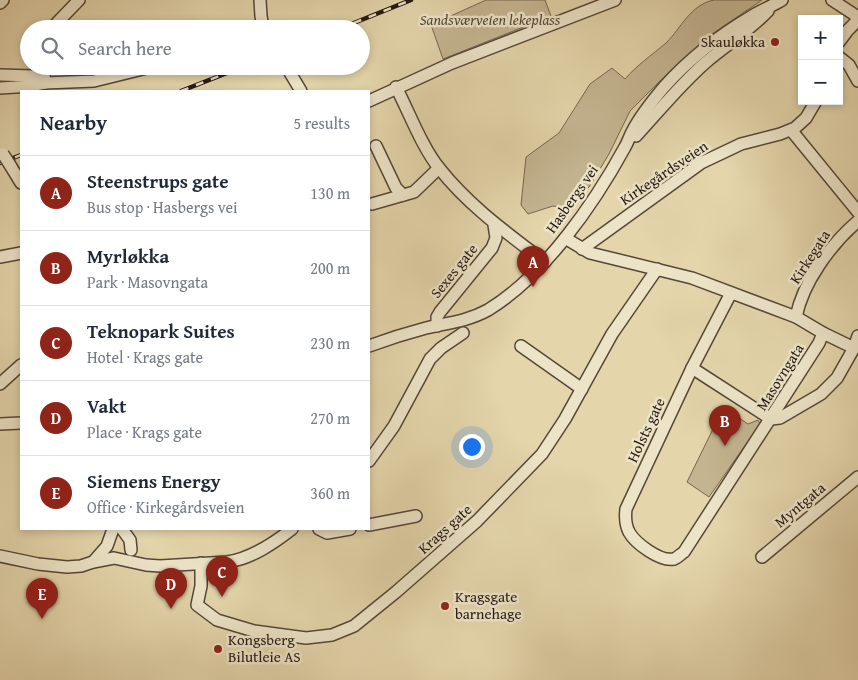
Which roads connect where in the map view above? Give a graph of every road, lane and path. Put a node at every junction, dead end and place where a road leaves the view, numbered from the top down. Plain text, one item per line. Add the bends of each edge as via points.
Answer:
1 (3, 0) edge
2 (79, 0) edge
3 (260, 0) edge
4 (615, 0) edge
5 (832, 0) edge
6 (0, 3) edge
7 (777, 3) edge
8 (858, 19) edge
9 (60, 20) edge
10 (262, 20) edge
11 (843, 37) edge
12 (842, 60) edge
13 (0, 75) edge
14 (44, 75) edge
15 (118, 75) edge
16 (291, 75) edge
17 (858, 81) edge
18 (45, 83) junction
19 (396, 87) junction
20 (0, 88) edge
21 (300, 90) edge
22 (370, 100) edge
23 (814, 105) edge
24 (790, 130) junction
25 (376, 146) dead end
26 (1, 152) edge
27 (439, 168) junction
28 (20, 181) edge
29 (403, 195) junction
30 (372, 204) dead end
31 (858, 212) edge
32 (858, 221) edge
33 (494, 224) junction
34 (564, 238) junction
35 (582, 249) junction
36 (20, 253) edge
37 (0, 257) edge
38 (545, 262) junction
39 (657, 269) junction
40 (731, 293) junction
41 (796, 316) junction
42 (437, 326) junction
43 (463, 332) dead end
44 (823, 333) junction
45 (858, 336) edge
46 (370, 346) edge
47 (521, 346) dead end
48 (854, 348) junction
49 (20, 366) edge
50 (692, 368) junction
51 (0, 384) edge
52 (582, 389) junction
53 (771, 419) junction
54 (20, 423) edge
55 (0, 424) edge
56 (370, 460) edge
57 (858, 477) edge
58 (416, 516) dead end
59 (370, 525) edge
60 (291, 530) edge
61 (321, 530) edge
62 (344, 530) edge
63 (124, 532) edge
64 (110, 537) edge
65 (131, 550) junction
66 (0, 556) edge
67 (762, 557) dead end
68 (118, 559) junction
69 (676, 559) joint
70 (93, 562) junction
71 (201, 563) junction
72 (146, 565) junction

1 - 6 street
2 - 9 street
3 - 10 street
4 - 19 street
5 - 8 street
7 - 34 street, Hasbergs vei via 689,78 626,146
8 - 11 street
12 - 17 street
13 - 18 street via 33,76
14 - 18 street
15 - 18 street via 94,81
16 - 21 street
18 - 20 street
19 - 22 street
19 - 27 street
23 - 24 street, Kirkegårdsveien via 806,118
24 - 31 street
24 - 35 street, Kirkegårdsveien via 741,144 701,163
25 - 29 street via 396,188
26 - 28 street, bridge
27 - 29 street via 414,192
27 - 33 street
29 - 30 street
32 - 41 street, Kirkegata via 843,234 811,279
33 - 38 street
33 - 42 street, Sexes gate via 496,238 492,248 438,314
34 - 35 street
34 - 38 street, Hasbergs vei
35 - 39 street
36 - 37 street
38 - 42 street, Hasbergs vei via 511,294 486,310 465,320
39 - 40 street
39 - 52 street, Krags gate via 612,334
40 - 41 street
40 - 50 street, Holsts gate
41 - 44 street
42 - 46 street
43 - 56 street via 430,359 394,426
44 - 48 street
44 - 53 street, Masovngata
45 - 48 street
47 - 52 street
48 - 53 street via 837,378 821,394 780,418
49 - 51 street
50 - 53 street
50 - 69 street, Holsts gate via 626,508 625,520 638,544 663,559
52 - 71 street, Krags gate via 542,454 494,505 354,626 332,635 306,638 254,631 217,620 197,605
53 - 69 street, Masovngata via 684,552
54 - 55 street
57 - 67 street, Myntgata
58 - 59 street
60 - 71 street via 244,558
61 - 62 street via 327,533
63 - 64 street
63 - 65 street via 130,540
64 - 68 street via 108,553
64 - 70 street
65 - 68 street via 128,556
65 - 72 street
66 - 70 street via 58,567
68 - 70 street
68 - 72 street
71 - 72 street

